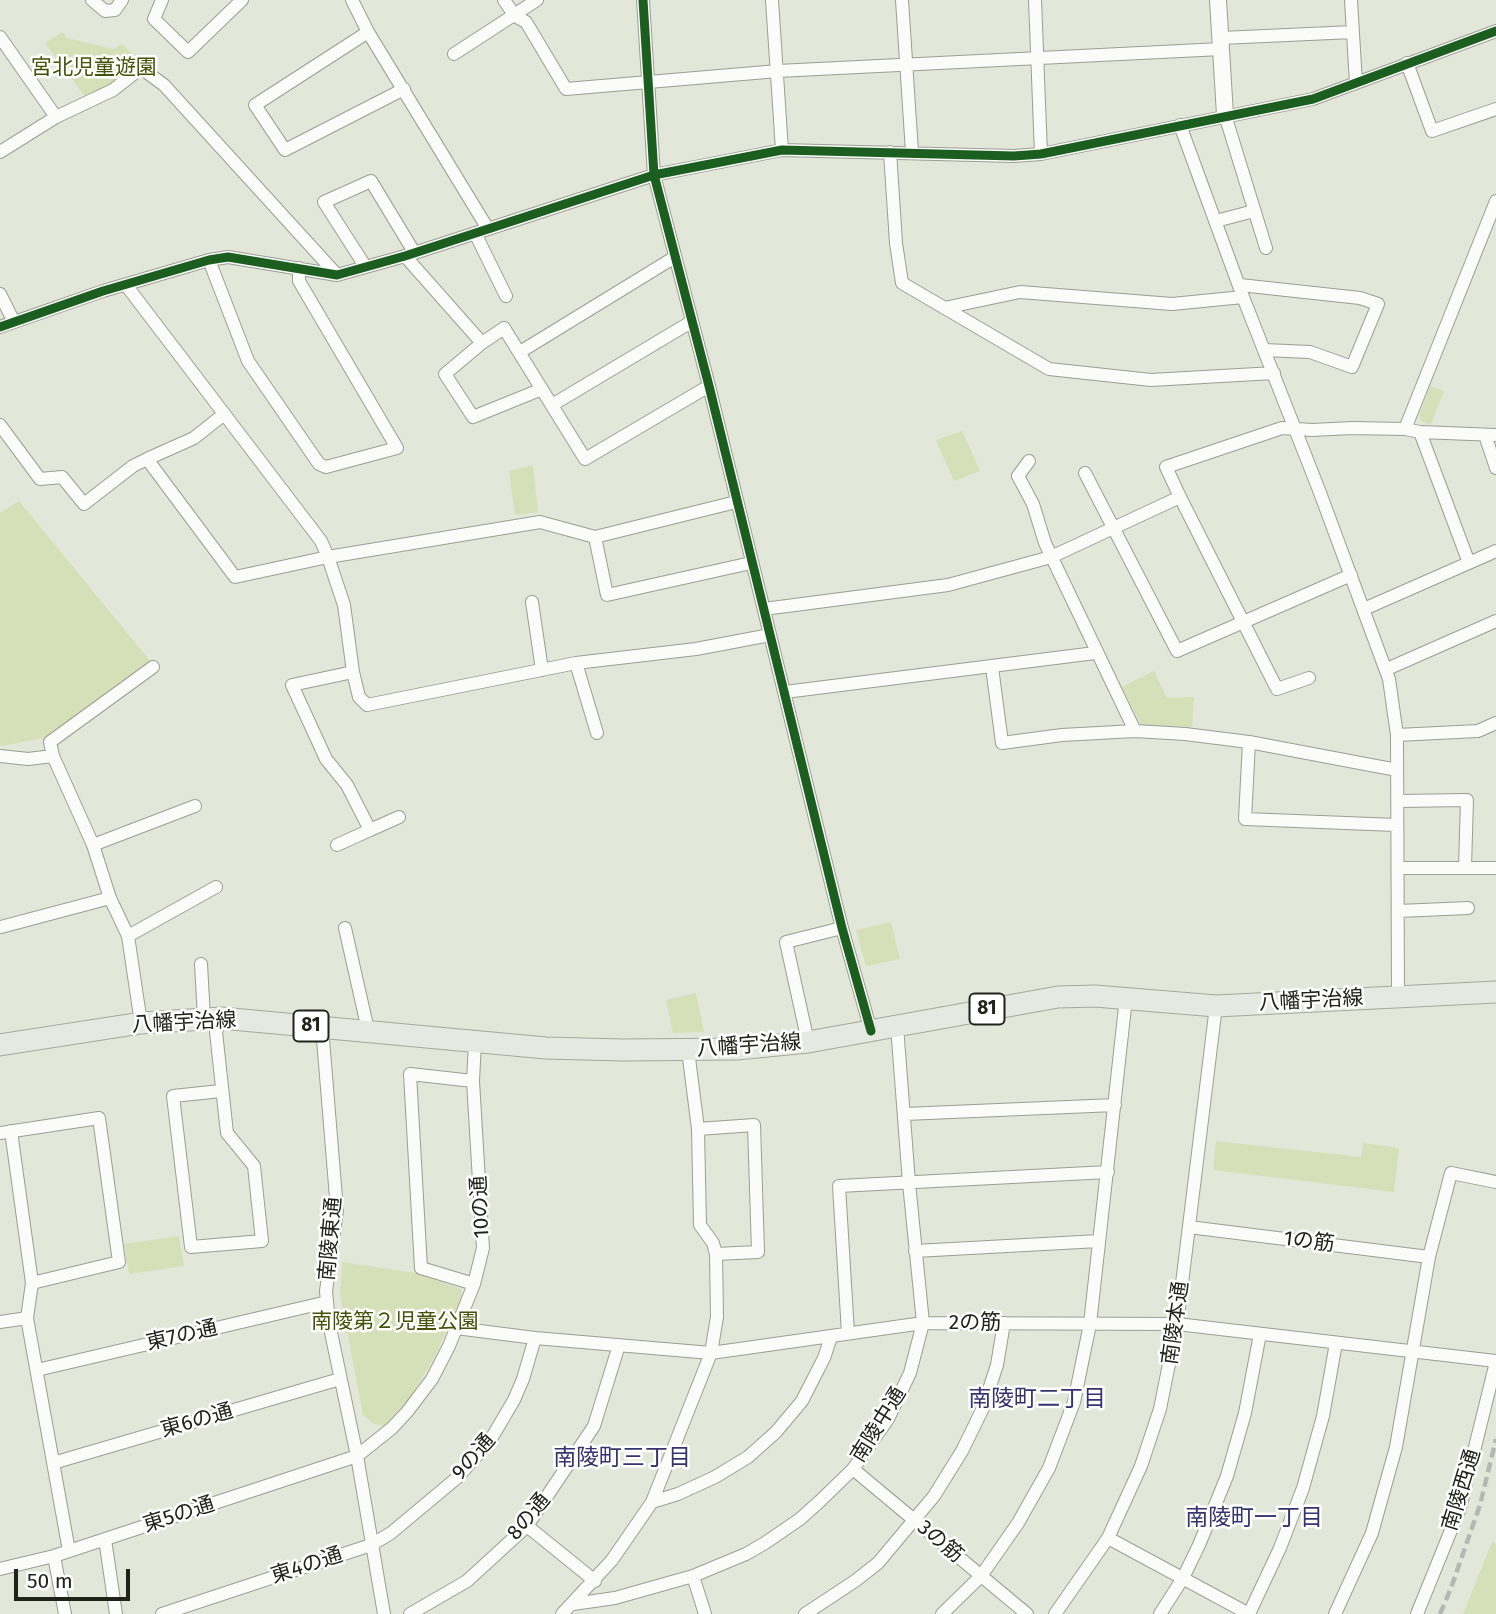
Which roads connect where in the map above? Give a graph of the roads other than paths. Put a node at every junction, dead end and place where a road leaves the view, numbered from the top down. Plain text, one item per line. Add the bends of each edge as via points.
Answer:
1 (92, 0) edge
2 (122, 0) edge
3 (162, 0) edge
4 (242, 0) edge
5 (352, 0) edge
6 (504, 0) edge
7 (537, 0) edge
8 (643, 0) edge
9 (772, 0) edge
10 (902, 0) edge
11 (1035, 0) edge
12 (1218, 0) edge
13 (1351, 0) edge
14 (515, 16) junction
15 (1496, 30) edge
16 (368, 32) junction
17 (1353, 32) junction
18 (0, 37) edge
19 (1221, 44) junction
20 (454, 54) dead end
21 (1037, 57) junction
22 (906, 64) junction
23 (1408, 64) junction
24 (778, 71) junction
25 (648, 82) junction
26 (1356, 82) junction
27 (404, 89) junction
28 (1496, 109) edge
29 (1225, 115) junction
30 (56, 117) junction
31 (1180, 125) junction
32 (782, 150) junction
33 (0, 152) edge
34 (890, 152) junction
35 (912, 152) junction
36 (1041, 153) junction
37 (654, 175) junction
38 (1496, 201) edge
39 (1254, 211) junction
40 (1216, 221) junction
41 (482, 231) junction
42 (1266, 248) dead end
43 (410, 254) junction
44 (675, 257) junction
45 (209, 260) junction
46 (365, 267) junction
47 (299, 268) junction
48 (337, 275) junction
49 (126, 285) junction
50 (1241, 291) junction
51 (0, 294) edge
52 (506, 296) dead end
53 (943, 307) junction
54 (14, 322) junction
55 (691, 323) junction
56 (0, 327) edge
57 (482, 343) junction
58 (1264, 350) junction
59 (520, 352) junction
60 (1274, 373) junction
61 (709, 386) junction
62 (542, 389) junction
63 (552, 405) junction
64 (223, 415) junction
65 (0, 425) edge
66 (1295, 429) junction
67 (1405, 429) junction
68 (1420, 432) junction
69 (1491, 435) edge
70 (147, 459) junction
71 (1030, 461) dead end
72 (1496, 468) edge
73 (1085, 473) dead end
74 (1180, 497) junction
75 (736, 502) junction
76 (1113, 527) junction
77 (595, 537) junction
78 (1496, 551) edge
79 (328, 557) junction
80 (1051, 557) junction
81 (751, 563) junction
82 (1469, 563) junction
83 (1351, 575) junction
84 (531, 602) dead end
85 (764, 609) junction
86 (1364, 610) junction
87 (1496, 621) edge
88 (1245, 622) junction
89 (770, 635) junction
90 (1096, 653) junction
91 (576, 663) junction
92 (153, 667) dead end
93 (992, 667) junction
94 (1387, 669) junction
95 (542, 670) junction
96 (353, 672) junction
97 (1310, 678) dead end
98 (785, 692) junction
99 (1496, 723) edge
100 (1135, 731) junction
101 (597, 733) dead end
102 (1397, 735) junction
103 (1249, 742) junction
104 (0, 756) edge
105 (53, 756) junction
106 (1396, 770) junction
107 (1398, 801) junction
108 (195, 806) dead end
109 (399, 817) dead end
110 (1396, 825) junction
111 (370, 830) junction
112 (93, 845) junction
113 (337, 845) dead end
114 (1465, 867) junction
115 (1398, 868) junction
116 (1496, 868) edge
117 (215, 887) dead end
118 (110, 898) junction
119 (1468, 908) dead end
120 (1399, 911) junction
121 (1, 926) edge
122 (345, 928) dead end
123 (842, 928) junction
124 (128, 936) junction
125 (201, 964) dead end
126 (1496, 992) edge
127 (1398, 996) junction
128 (1126, 998) junction
129 (1216, 1006) junction
130 (213, 1018) junction
131 (142, 1023) junction
132 (897, 1026) junction
133 (322, 1027) junction
134 (368, 1030) junction
135 (871, 1031) junction
136 (475, 1042) junction
137 (808, 1042) junction
138 (0, 1045) edge
139 (688, 1050) junction
140 (473, 1081) junction
141 (221, 1091) junction
142 (1115, 1105) junction
143 (905, 1114) junction
144 (698, 1129) junction
145 (6, 1132) edge
146 (1108, 1172) junction
147 (1496, 1182) edge
148 (909, 1183) junction
149 (1189, 1227) junction
150 (1099, 1241) junction
151 (915, 1251) junction
152 (716, 1254) junction
153 (1429, 1257) junction
154 (32, 1283) junction
155 (474, 1284) junction
156 (327, 1302) junction
157 (27, 1318) junction
158 (0, 1322) edge
159 (923, 1323) junction
160 (1004, 1323) junction
161 (1090, 1324) junction
162 (1177, 1324) junction
163 (456, 1328) junction
164 (848, 1334) junction
165 (1260, 1335) junction
166 (831, 1337) junction
167 (535, 1338) junction
168 (1336, 1343) junction
169 (619, 1345) junction
170 (1413, 1350) junction
171 (711, 1353) junction
172 (1496, 1362) edge
173 (37, 1370) junction
174 (340, 1379) junction
175 (356, 1456) junction
176 (53, 1463) junction
177 (853, 1469) junction
178 (652, 1502) junction
179 (914, 1519) junction
180 (527, 1525) junction
181 (1108, 1538) junction
182 (105, 1539) junction
183 (371, 1545) junction
184 (69, 1551) junction
185 (54, 1556) junction
186 (0, 1569) edge
187 (693, 1576) junction
188 (981, 1576) junction
189 (1183, 1578) junction
190 (595, 1581) junction
191 (573, 1604) junction
192 (65, 1614) edge
193 (116, 1614) edge
194 (162, 1614) edge
195 (384, 1614) edge
196 (410, 1614) edge
197 (562, 1614) edge
198 (705, 1614) edge
199 (805, 1614) edge
200 (942, 1614) edge
201 (1027, 1614) edge
202 (1055, 1614) edge
203 (1160, 1614) edge
204 (1249, 1614) edge
205 (1335, 1614) edge
206 (1417, 1614) edge

1 - 2 street via 105,11 115,10
3 - 4 street via 153,19 188,52
5 - 16 street
6 - 14 street
7 - 14 street
8 - 25 street
9 - 24 street
10 - 22 street
11 - 21 street
12 - 19 street
13 - 17 street
14 - 20 street
14 - 25 street via 526,22 566,89
15 - 23 street
16 - 27 street
16 - 27 street via 254,105 285,150
17 - 19 street
17 - 26 street
18 - 30 street
19 - 21 street
19 - 29 street
21 - 22 street
21 - 36 street
22 - 24 street
22 - 35 street
23 - 26 street
23 - 28 street via 1432,131
24 - 25 street
24 - 32 street
25 - 37 street
26 - 29 street via 1313,99
27 - 41 street
29 - 31 street
29 - 39 street
30 - 33 street
30 - 48 street via 113,90 141,68 164,85
31 - 36 street
31 - 40 street
32 - 34 street
32 - 37 street
34 - 35 street
34 - 53 street via 902,283
35 - 36 street
37 - 41 street
37 - 44 street
38 - 67 street
39 - 40 street
39 - 42 street
40 - 50 street
41 - 43 street
41 - 52 street
43 - 46 street
43 - 46 street via 371,181 324,202
43 - 57 street
44 - 55 street
44 - 59 street
45 - 47 street via 228,257
45 - 47 street via 248,361 319,464 326,467 397,447 299,281
45 - 49 street
46 - 48 street
47 - 48 street
49 - 54 street
49 - 64 street
50 - 53 street via 1172,304 1020,292
50 - 58 street
50 - 58 street via 1360,298 1378,304 1352,367 1310,352
51 - 54 street
53 - 60 street via 1049,369 1151,380
54 - 56 street
55 - 61 street
55 - 63 street
57 - 59 street via 504,328
57 - 62 street via 445,373 472,417
58 - 60 street
59 - 62 street
60 - 66 street
61 - 63 street via 585,459
61 - 75 street
62 - 63 street
64 - 70 street via 194,438
64 - 79 street via 321,541
65 - 70 street via 40,479 62,477 83,504
66 - 67 street
66 - 74 street via 1282,428 1166,467
66 - 83 street
67 - 68 street
68 - 69 street
68 - 82 street
69 - 72 street
70 - 79 street via 236,577
71 - 80 street via 1018,476
73 - 76 street
74 - 76 street
74 - 88 street
75 - 77 street
75 - 81 street
76 - 80 street
76 - 88 street via 1177,651
77 - 79 street via 540,522
77 - 81 street via 607,595
78 - 82 street
79 - 96 street via 344,606
80 - 85 street via 948,585
80 - 90 street
81 - 85 street
82 - 86 street
83 - 86 street
83 - 88 street
84 - 95 street
85 - 89 street
86 - 94 street
87 - 94 street
88 - 97 street via 1277,689
89 - 91 street
89 - 98 street
90 - 93 street
90 - 100 street
91 - 95 street
91 - 101 street
92 - 105 street via 50,742
93 - 98 street
93 - 100 street via 1002,743
94 - 102 street
95 - 96 street via 367,705 359,697
96 - 111 street via 292,685 326,759 347,785
98 - 123 street
99 - 102 street via 1478,731
100 - 103 street
102 - 106 street
103 - 106 street
103 - 110 street via 1245,819
104 - 105 street
105 - 112 street
106 - 107 street
107 - 110 street
107 - 114 street via 1468,800
108 - 112 street
109 - 111 street
110 - 115 street
111 - 113 street
112 - 118 street
114 - 115 street
114 - 116 street
115 - 120 street
117 - 124 street
118 - 121 street
118 - 124 street
119 - 120 street
120 - 127 street
122 - 134 street
123 - 135 street
123 - 137 street via 786,942
124 - 131 street
125 - 130 street
126 - 127 main road, 八幡宇治線 / 81
127 - 129 main road, 八幡宇治線 / 81
128 - 129 main road, 八幡宇治線 / 81
128 - 132 main road, 八幡宇治線 / 81 via 1058,998
128 - 142 street
129 - 149 street, 南陵本通
130 - 131 main road, 八幡宇治線 / 81
130 - 133 main road, 八幡宇治線 / 81
130 - 141 street
131 - 138 main road, 八幡宇治線 / 81
132 - 135 main road, 八幡宇治線 / 81
132 - 143 street, 南陵中通
133 - 134 main road, 八幡宇治線 / 81
133 - 156 street, 南陵東通 via 337,1210
134 - 136 main road, 八幡宇治線 / 81
135 - 137 main road, 八幡宇治線 / 81
136 - 139 main road, 八幡宇治線 / 81
136 - 140 street, 10の通
137 - 139 main road, 八幡宇治線 / 81
139 - 144 street
140 - 155 street, 10の通 via 483,1248
140 - 155 street via 410,1074 421,1268
141 - 141 street via 227,1133 254,1166 262,1241 191,1247 173,1096
142 - 143 street
142 - 146 street
143 - 148 street, 南陵中通
144 - 152 street via 701,1225
144 - 152 street via 754,1125 758,1252
145 - 154 street
145 - 154 street via 99,1118 119,1262
146 - 148 street
146 - 150 street
147 - 153 street via 1451,1173
148 - 151 street, 南陵中通
148 - 164 street via 839,1186
149 - 153 street, 1の筋
149 - 162 street, 南陵本通
150 - 151 street
150 - 161 street
151 - 159 street, 南陵中通
152 - 171 street via 717,1317
153 - 170 street
154 - 157 street
155 - 163 street, 10の通
156 - 173 street, 東7の通
156 - 174 street, 南陵東通
157 - 158 street
157 - 173 street
159 - 160 street, 2の筋
159 - 164 street, 2の筋
159 - 177 street, 南陵中通 via 900,1396
160 - 161 street, 2の筋
160 - 179 street via 997,1365 974,1428 949,1474
161 - 162 street, 2の筋
161 - 188 street via 1074,1402 1058,1446 1029,1505
162 - 165 street, 2の筋
162 - 181 street, 南陵本通 via 1151,1437
163 - 167 street, 2の筋
163 - 175 street, 10の通 via 421,1395 391,1428
164 - 166 street, 2の筋
165 - 168 street, 2の筋
165 - 189 street via 1227,1476
166 - 171 street, 2の筋
166 - 178 street via 802,1401 776,1432 748,1457 716,1476
167 - 169 street, 2の筋
167 - 183 street, 9の通 via 514,1400 483,1449 429,1503
168 - 170 street, 2の筋
168 - 204 street via 1323,1416 1303,1488
169 - 171 street, 2の筋
169 - 180 street, 8の通 via 594,1426
170 - 172 street, 2の筋
170 - 205 street via 1396,1447 1372,1533
171 - 178 street
172 - 206 street, 南陵西通 via 1460,1508
173 - 176 street
174 - 175 street, 南陵東通
174 - 176 street, 東6の通
175 - 182 street, 東5の通
175 - 183 street, 南陵東通
176 - 184 street
177 - 179 street, 3の筋
177 - 187 street, 南陵中通 via 783,1532 746,1554
178 - 190 street
179 - 188 street, 3の筋
179 - 199 street via 878,1563
180 - 190 street
180 - 196 street, 8の通 via 467,1581
181 - 189 street
181 - 202 street, 南陵本通
182 - 184 street, 東5の通
182 - 193 street
183 - 194 street, 東4の通
183 - 195 street, 南陵東通
184 - 185 street, 東5の通
185 - 186 street, 東5の通
185 - 192 street
187 - 191 street, 南陵中通 via 615,1598
187 - 198 street
188 - 200 street
188 - 201 street, 3の筋
189 - 203 street
189 - 204 street
190 - 191 street
191 - 197 street

